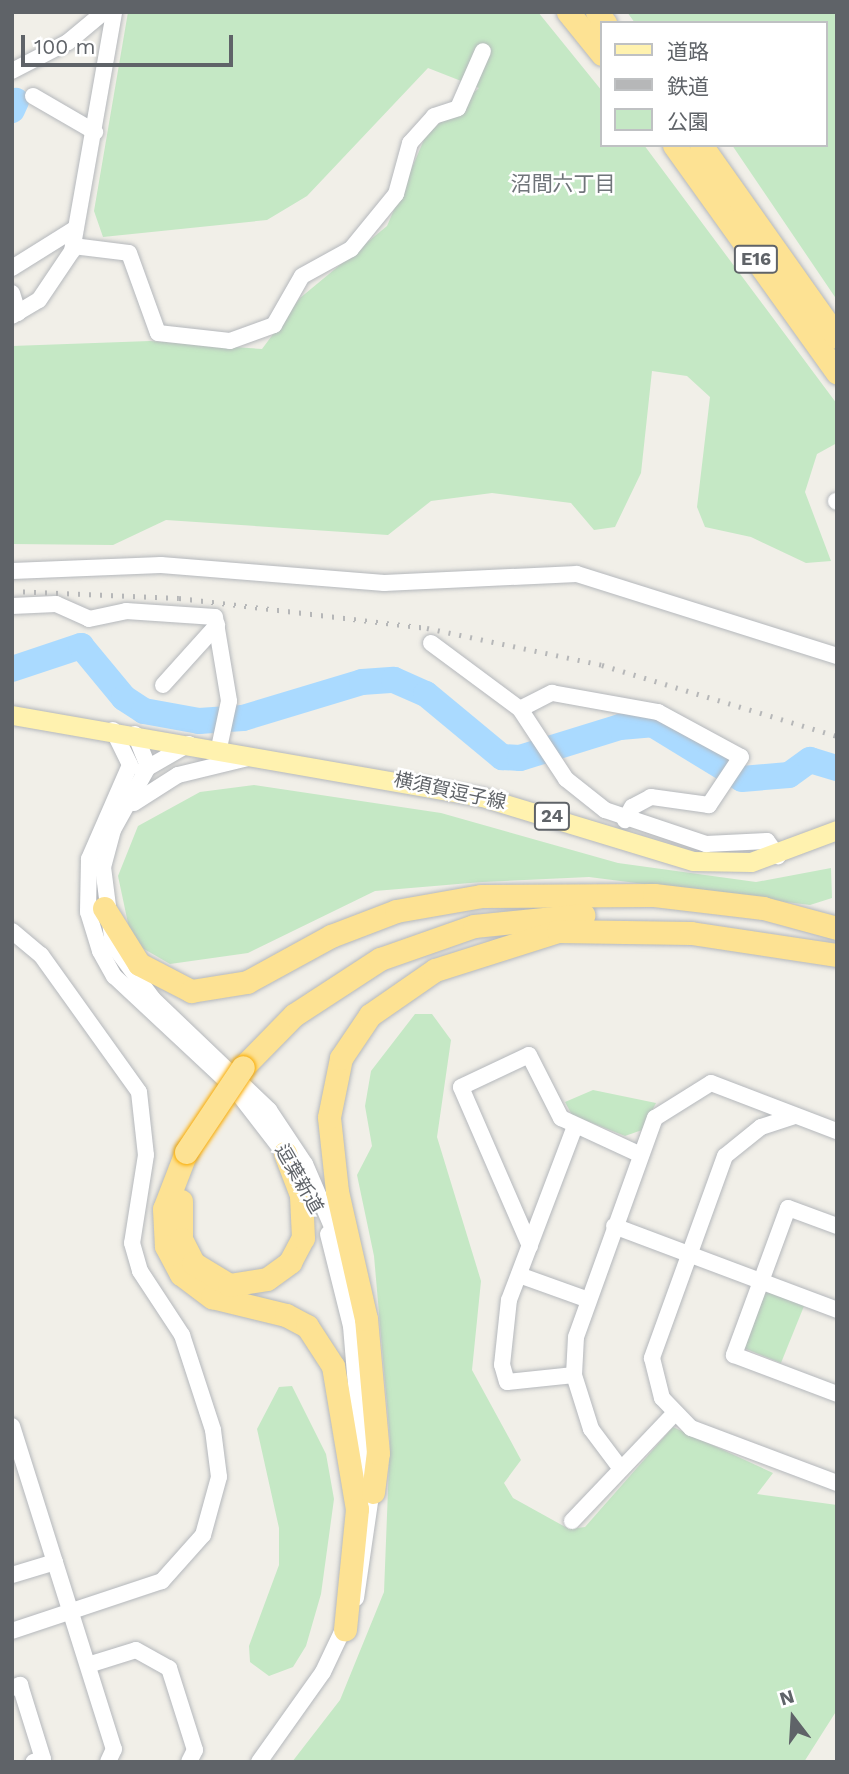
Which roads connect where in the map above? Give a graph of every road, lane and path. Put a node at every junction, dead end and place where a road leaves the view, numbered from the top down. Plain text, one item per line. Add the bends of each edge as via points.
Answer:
1 (104, 12) edge
2 (114, 12) edge
3 (568, 12) edge
4 (483, 51) dead end
5 (600, 52) edge
6 (12, 71) edge
7 (33, 96) dead end
8 (95, 132) junction
9 (675, 147) edge
10 (702, 147) edge
11 (76, 228) junction
12 (73, 246) junction
13 (13, 262) edge
14 (12, 293) edge
15 (15, 315) edge
16 (837, 337) edge
17 (837, 373) edge
18 (12, 571) edge
19 (12, 606) edge
20 (217, 625) junction
21 (837, 640) edge
22 (431, 643) dead end
23 (831, 655) edge
24 (163, 685) dead end
25 (520, 709) junction
26 (12, 715) edge
27 (113, 730) junction
28 (135, 734) junction
29 (221, 741) junction
30 (190, 743) junction
31 (261, 755) junction
32 (148, 767) junction
33 (120, 804) junction
34 (625, 820) junction
35 (837, 830) edge
36 (778, 856) junction
37 (104, 908) junction
38 (558, 930) junction
39 (12, 931) edge
40 (829, 946) edge
41 (837, 973) edge
42 (247, 1071) junction
43 (795, 1116) junction
44 (574, 1129) junction
45 (837, 1131) edge
46 (285, 1153) junction
47 (192, 1155) junction
48 (641, 1155) junction
49 (614, 1226) junction
50 (837, 1226) edge
51 (530, 1246) junction
52 (686, 1253) junction
53 (519, 1275) junction
54 (761, 1282) junction
55 (586, 1299) junction
56 (837, 1310) edge
57 (574, 1375) junction
58 (837, 1394) edge
59 (674, 1414) junction
60 (12, 1426) edge
61 (621, 1469) junction
62 (837, 1483) edge
63 (373, 1492) junction
64 (572, 1521) dead end
65 (55, 1562) junction
66 (12, 1575) edge
67 (71, 1612) junction
68 (345, 1629) junction
69 (12, 1631) edge
70 (88, 1665) junction
71 (12, 1688) edge
72 (33, 1762) edge
73 (108, 1762) edge
74 (188, 1762) edge
75 (259, 1762) edge

1 - 6 street via 68,41
2 - 8 street
3 - 5 highway
4 - 12 street via 458,108 434,116 410,143 396,194 351,249 302,276 274,325 230,341 158,333 129,253
7 - 8 street
8 - 11 street
9 - 17 highway, E16
10 - 16 highway, E16
11 - 12 street
11 - 13 street
12 - 15 street via 63,273
14 - 15 street
18 - 23 street via 161,565 384,583 577,574
19 - 20 street via 56,604 89,620 126,611 215,617
20 - 24 street
20 - 29 street via 229,706
21 - 23 street
22 - 25 street
25 - 34 street via 566,779
25 - 34 street via 552,693 658,712 741,757 709,805 642,799
26 - 27 main road, 24
27 - 28 main road, 24
27 - 33 street via 130,765
28 - 30 main road, 24
28 - 32 street
29 - 30 main road, 24
29 - 31 main road, 横須賀逗子線 / 24
30 - 32 street
31 - 33 street via 178,775
31 - 36 main road, 横須賀逗子線 / 24 via 482,797 693,861
32 - 33 street
33 - 37 street, 逗葉新道 via 106,853
33 - 46 street, 逗葉新道 via 93,838 86,883 100,951 114,976 233,1088
34 - 36 street via 706,844 767,841
35 - 36 main road, 横須賀逗子線 / 24
37 - 40 highway via 139,964 191,991 247,982 352,927 461,898 654,895 775,911
37 - 63 street, 逗葉新道 via 124,967 269,1110 320,1192 359,1318
38 - 40 highway via 691,933
38 - 42 highway via 481,937 380,974 318,1013
38 - 63 highway via 465,958 410,984 354,1034 335,1075 330,1136 366,1319 378,1453
39 - 67 street via 41,955 139,1092 146,1155 132,1243 140,1271 182,1335 218,1453 214,1508 203,1535 170,1573 115,1600
40 - 41 highway
40 - 42 highway via 596,915 474,926 400,951 340,981 278,1029
42 - 47 highway, bridge
43 - 45 street
43 - 48 street via 711,1083 655,1118
43 - 52 street via 761,1127 725,1156
44 - 48 street
44 - 51 street
44 - 51 street via 561,1118 529,1055 461,1087
46 - 47 highway via 302,1202 303,1238 280,1272 246,1285 229,1285 200,1268 181,1238 179,1209
46 - 68 street, 逗葉新道 via 334,1252 356,1360 365,1511
47 - 68 highway via 164,1209 166,1246 181,1274 212,1297 286,1315 307,1326 333,1366 356,1497
48 - 49 street
49 - 52 street
49 - 55 street
50 - 54 street via 788,1208
51 - 53 street
52 - 54 street
52 - 59 street via 652,1358 654,1379
53 - 55 street
53 - 57 street via 505,1329 507,1382
54 - 56 street
54 - 58 street via 734,1355
55 - 57 street
57 - 61 street via 591,1429
59 - 61 street
59 - 62 street via 691,1428
60 - 65 street
61 - 64 street
63 - 68 street, 逗葉新道 via 363,1574
65 - 66 street
65 - 67 street
67 - 69 street
67 - 70 street
68 - 75 street, 逗葉新道
70 - 73 street via 114,1749
70 - 74 street via 136,1650 169,1668 195,1750
71 - 72 street via 20,1685 43,1759

